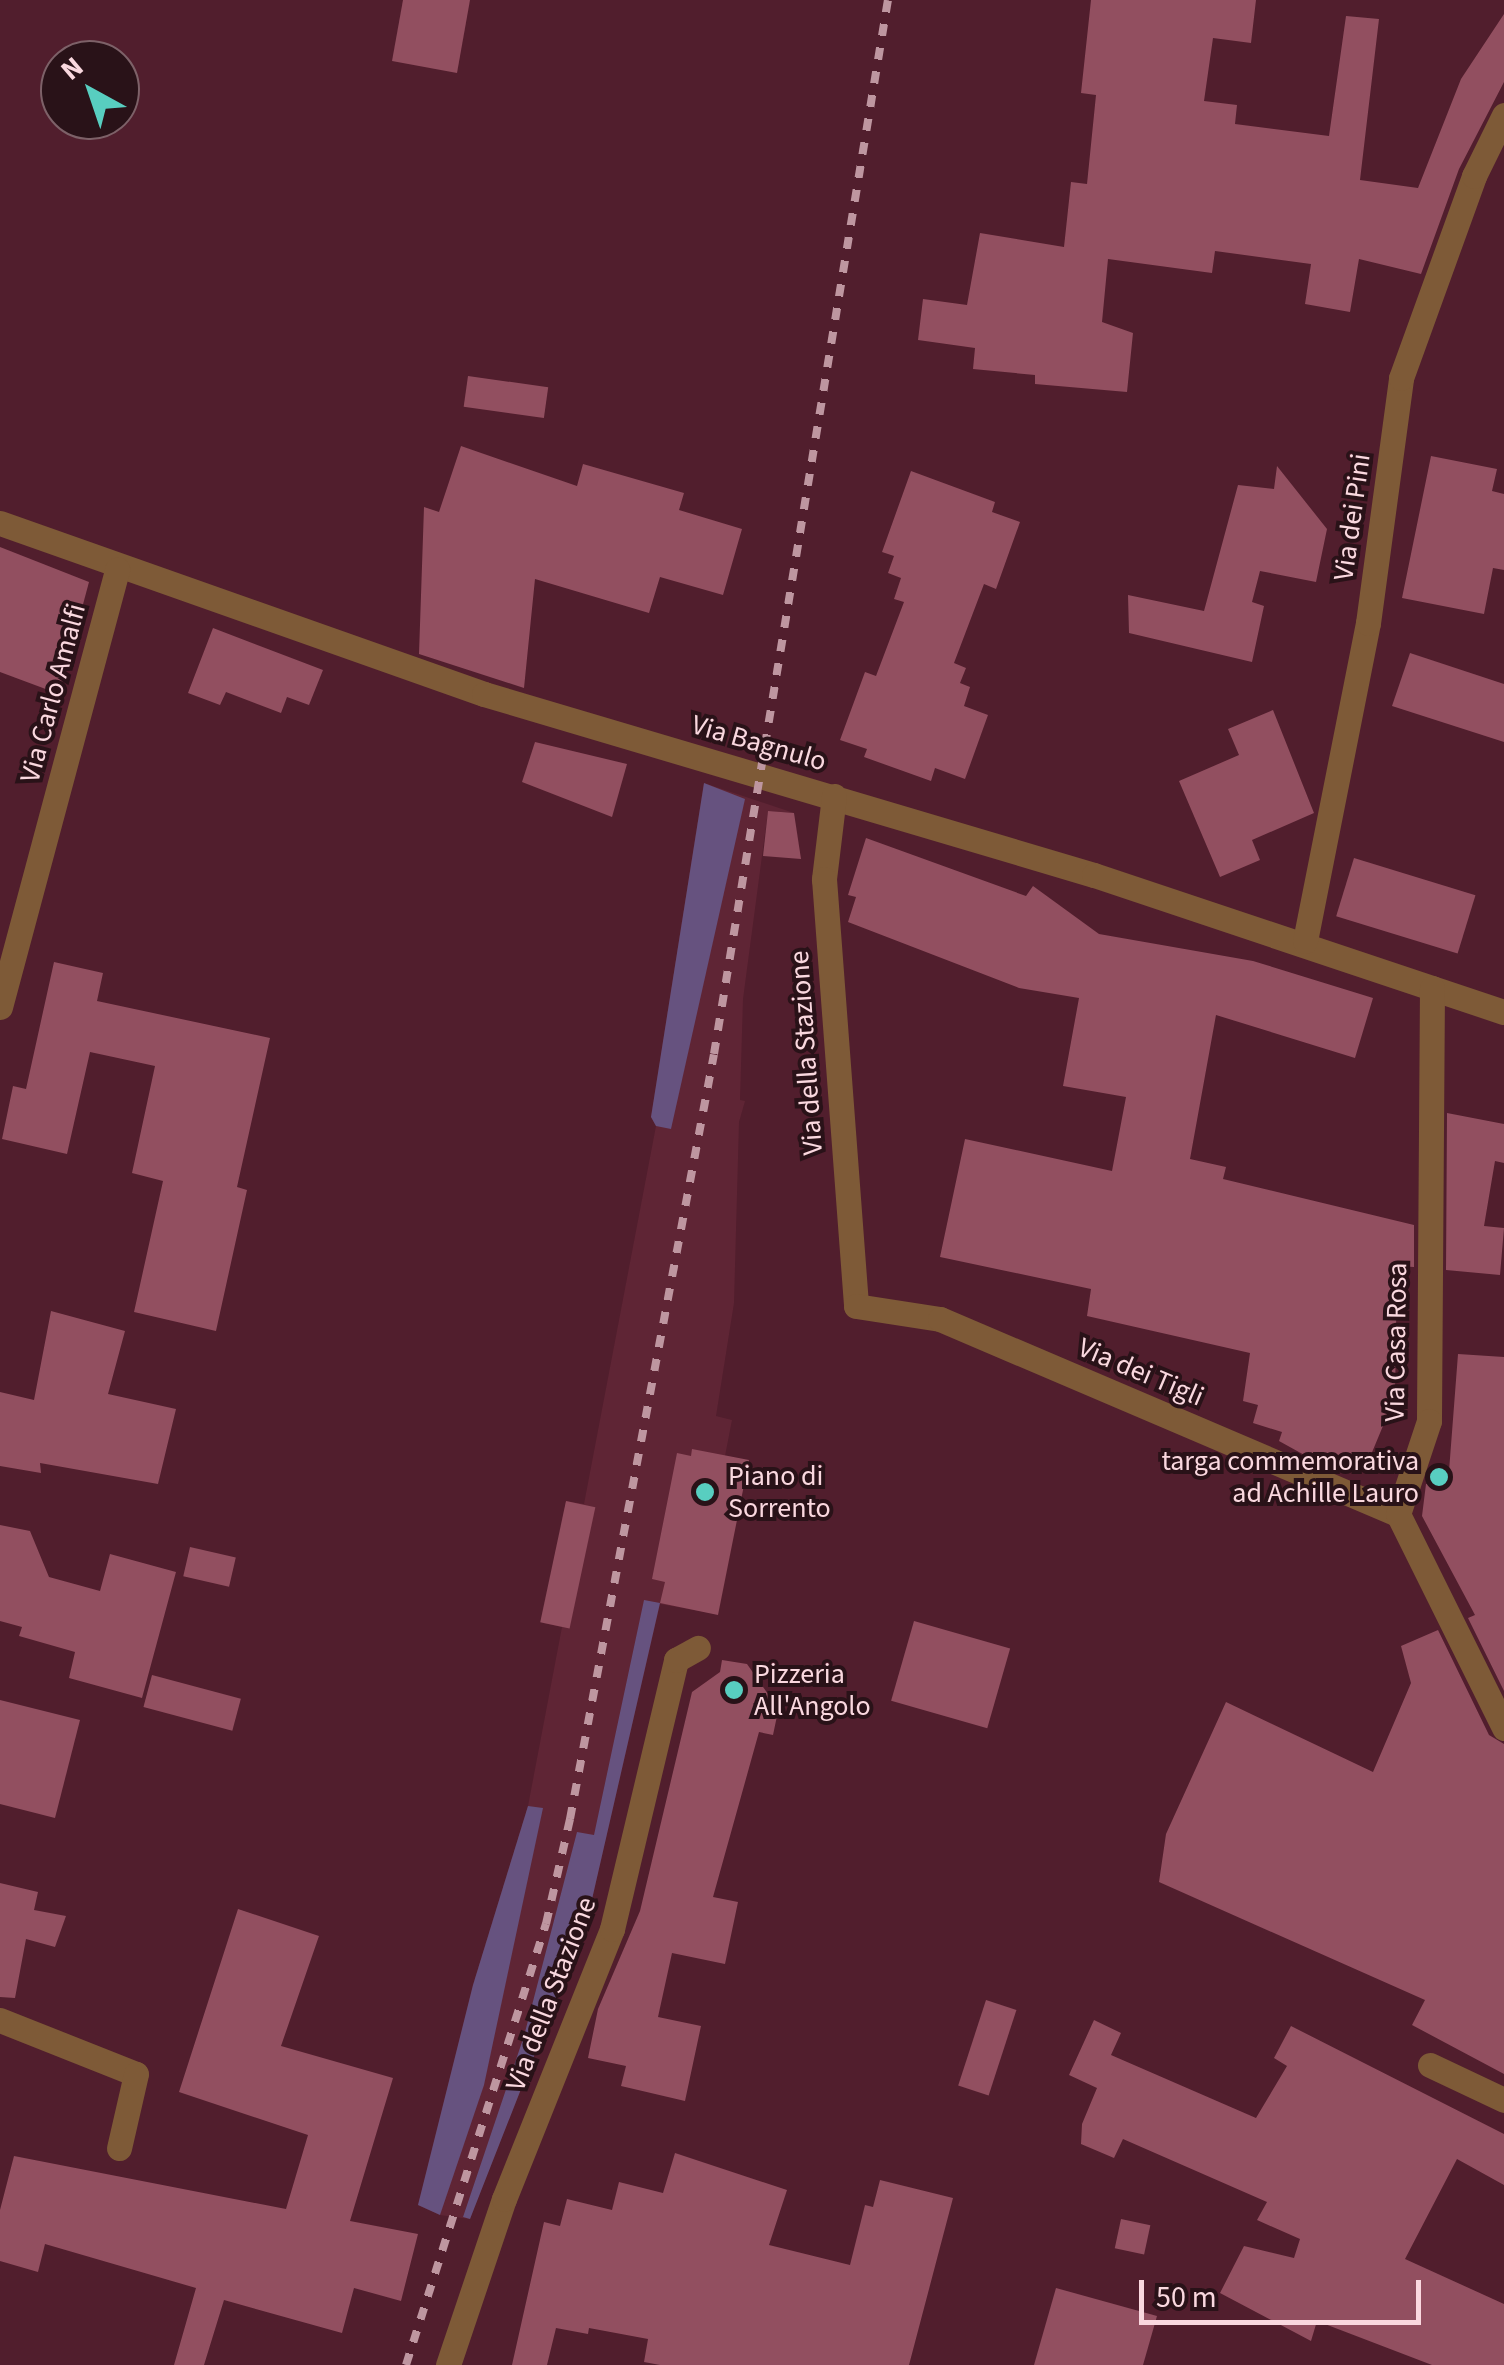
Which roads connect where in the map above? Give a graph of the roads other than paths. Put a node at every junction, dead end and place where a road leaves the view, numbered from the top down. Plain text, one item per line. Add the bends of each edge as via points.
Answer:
1 (1504, 115) edge
2 (0, 523) edge
3 (117, 569) junction
4 (834, 796) junction
5 (1305, 941) junction
6 (1432, 988) junction
7 (0, 1007) edge
8 (1504, 1012) edge
9 (856, 1306) joint
10 (1398, 1514) junction
11 (698, 1648) dead end
12 (1504, 1728) edge
13 (0, 2020) edge
14 (1430, 2065) dead end
15 (1504, 2100) edge
16 (119, 2148) dead end
17 (448, 2365) edge

1 - 5 street, Via dei Pini via 1474,176 1401,378 1368,624
2 - 3 street, Via Bagnulo
3 - 4 street, Via Bagnulo via 484,694
3 - 7 street, Via Carlo Amalfi
4 - 5 street, Via Bagnulo
4 - 9 street, Via della Stazione via 824,878
5 - 6 street, Via Bagnulo
6 - 8 street, Via Bagnulo
6 - 10 street, Via Casa Rosa via 1430,1422
9 - 10 street, Via dei Tigli via 940,1320
10 - 12 street
11 - 17 street, Via della Stazione via 676,1660 612,1929 504,2200
13 - 16 street via 136,2074
14 - 15 street

